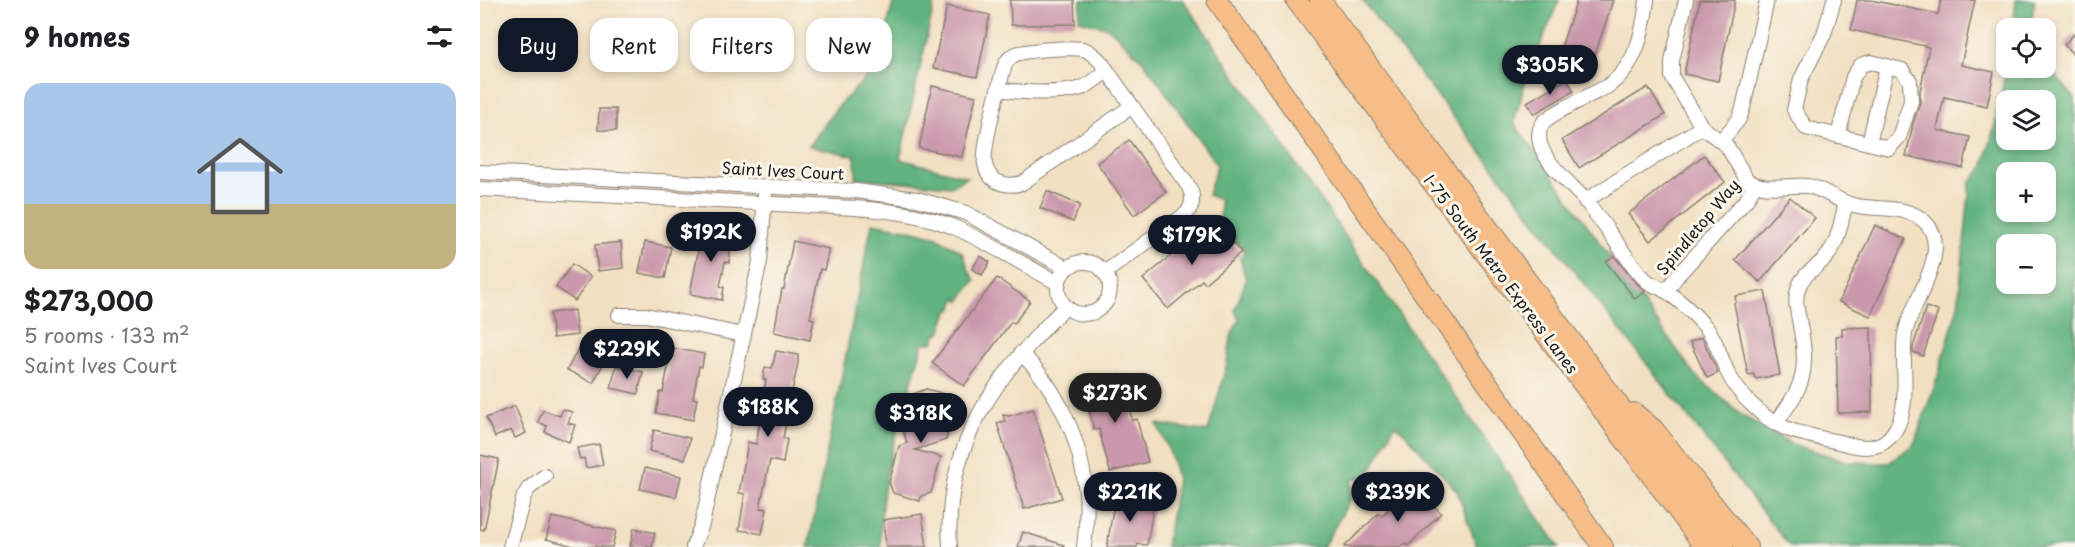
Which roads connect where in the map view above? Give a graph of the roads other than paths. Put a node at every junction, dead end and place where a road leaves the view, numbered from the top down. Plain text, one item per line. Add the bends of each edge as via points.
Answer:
1 (1217, 0) edge
2 (1296, 0) edge
3 (1320, 0) edge
4 (1647, 0) edge
5 (1686, 0) edge
6 (1767, 0) edge
7 (1834, 0) edge
8 (1887, 66) junction
9 (1107, 71) junction
10 (999, 89) junction
11 (1132, 106) junction
12 (1702, 128) junction
13 (1838, 136) junction
14 (1721, 141) junction
15 (1869, 143) junction
16 (480, 172) edge
17 (634, 179) junction
18 (1755, 184) junction
19 (765, 186) junction
20 (480, 189) edge
21 (633, 196) junction
22 (902, 196) junction
23 (1586, 201) junction
24 (765, 203) junction
25 (1846, 203) junction
26 (899, 214) junction
27 (1003, 233) junction
28 (993, 248) junction
29 (1067, 268) junction
30 (1104, 273) junction
31 (1058, 283) junction
32 (1666, 291) junction
33 (1065, 307) junction
34 (619, 315) dead end
35 (743, 335) junction
36 (1021, 353) junction
37 (1608, 392) junction
38 (1776, 423) junction
39 (545, 476) dead end
40 (510, 547) edge
41 (693, 547) edge
42 (950, 547) edge
43 (1084, 547) edge
44 (1603, 547) edge
45 (1705, 547) edge
46 (1724, 547) edge
47 (1747, 547) edge

1 - 44 highway
2 - 45 highway, I-75 South Metro Express Lanes
3 - 37 highway
4 - 23 street, Spindletop Way via 1638,46 1623,73 1608,86 1546,120 1540,128 1542,150
5 - 12 street, Spindletop Way via 1671,69
6 - 14 street via 1743,108
7 - 13 street via 1824,34 1802,79 1794,110 1806,128
8 - 13 street via 1871,62 1862,65 1853,77
8 - 15 street
8 - 15 street via 1902,70 1910,81 1911,101 1899,137 1889,148
9 - 10 street via 1078,89 1023,93
9 - 10 street via 1094,55 1082,49 1021,52 1006,62
9 - 11 street
10 - 11 street via 984,160 994,179 1009,185 1027,180
11 - 30 street via 1189,187 1192,202 1186,214
12 - 14 street, Spindletop Way
12 - 23 street
13 - 15 street
14 - 18 street, Spindletop Way via 1735,156 1744,176
16 - 17 street, Saint Ives Court
17 - 19 street, Saint Ives Court
17 - 21 street
18 - 25 street, Spindletop Way via 1815,187
18 - 32 street, Spindletop Way via 1747,199
19 - 22 street, Saint Ives Court
19 - 24 street
20 - 21 street, Saint Ives Court
21 - 24 street, Saint Ives Court
22 - 26 street
22 - 27 street, Saint Ives Court via 957,210
23 - 32 street, Spindletop Way via 1646,280
24 - 26 street, Saint Ives Court
24 - 35 street via 760,261
25 - 38 street via 1832,248 1798,286 1803,373 1795,397
25 - 38 street, Spindletop Way via 1917,215 1936,241 1931,268 1906,329 1900,418 1890,438 1866,448
26 - 28 street, Saint Ives Court via 945,224
27 - 28 street
27 - 29 street, Saint Ives Court
28 - 31 street, Saint Ives Court
29 - 30 street via 1086,263
29 - 31 street
30 - 33 street via 1109,291 1101,308 1083,314
31 - 33 street
32 - 38 street, Spindletop Way via 1707,329 1729,376 1745,397
33 - 36 street
34 - 35 street via 651,316
35 - 41 street via 702,524
36 - 42 street via 994,388 965,446 954,486
36 - 43 street via 1054,393 1073,438 1086,494
37 - 46 highway
37 - 47 highway via 1654,430
39 - 40 street via 524,496

